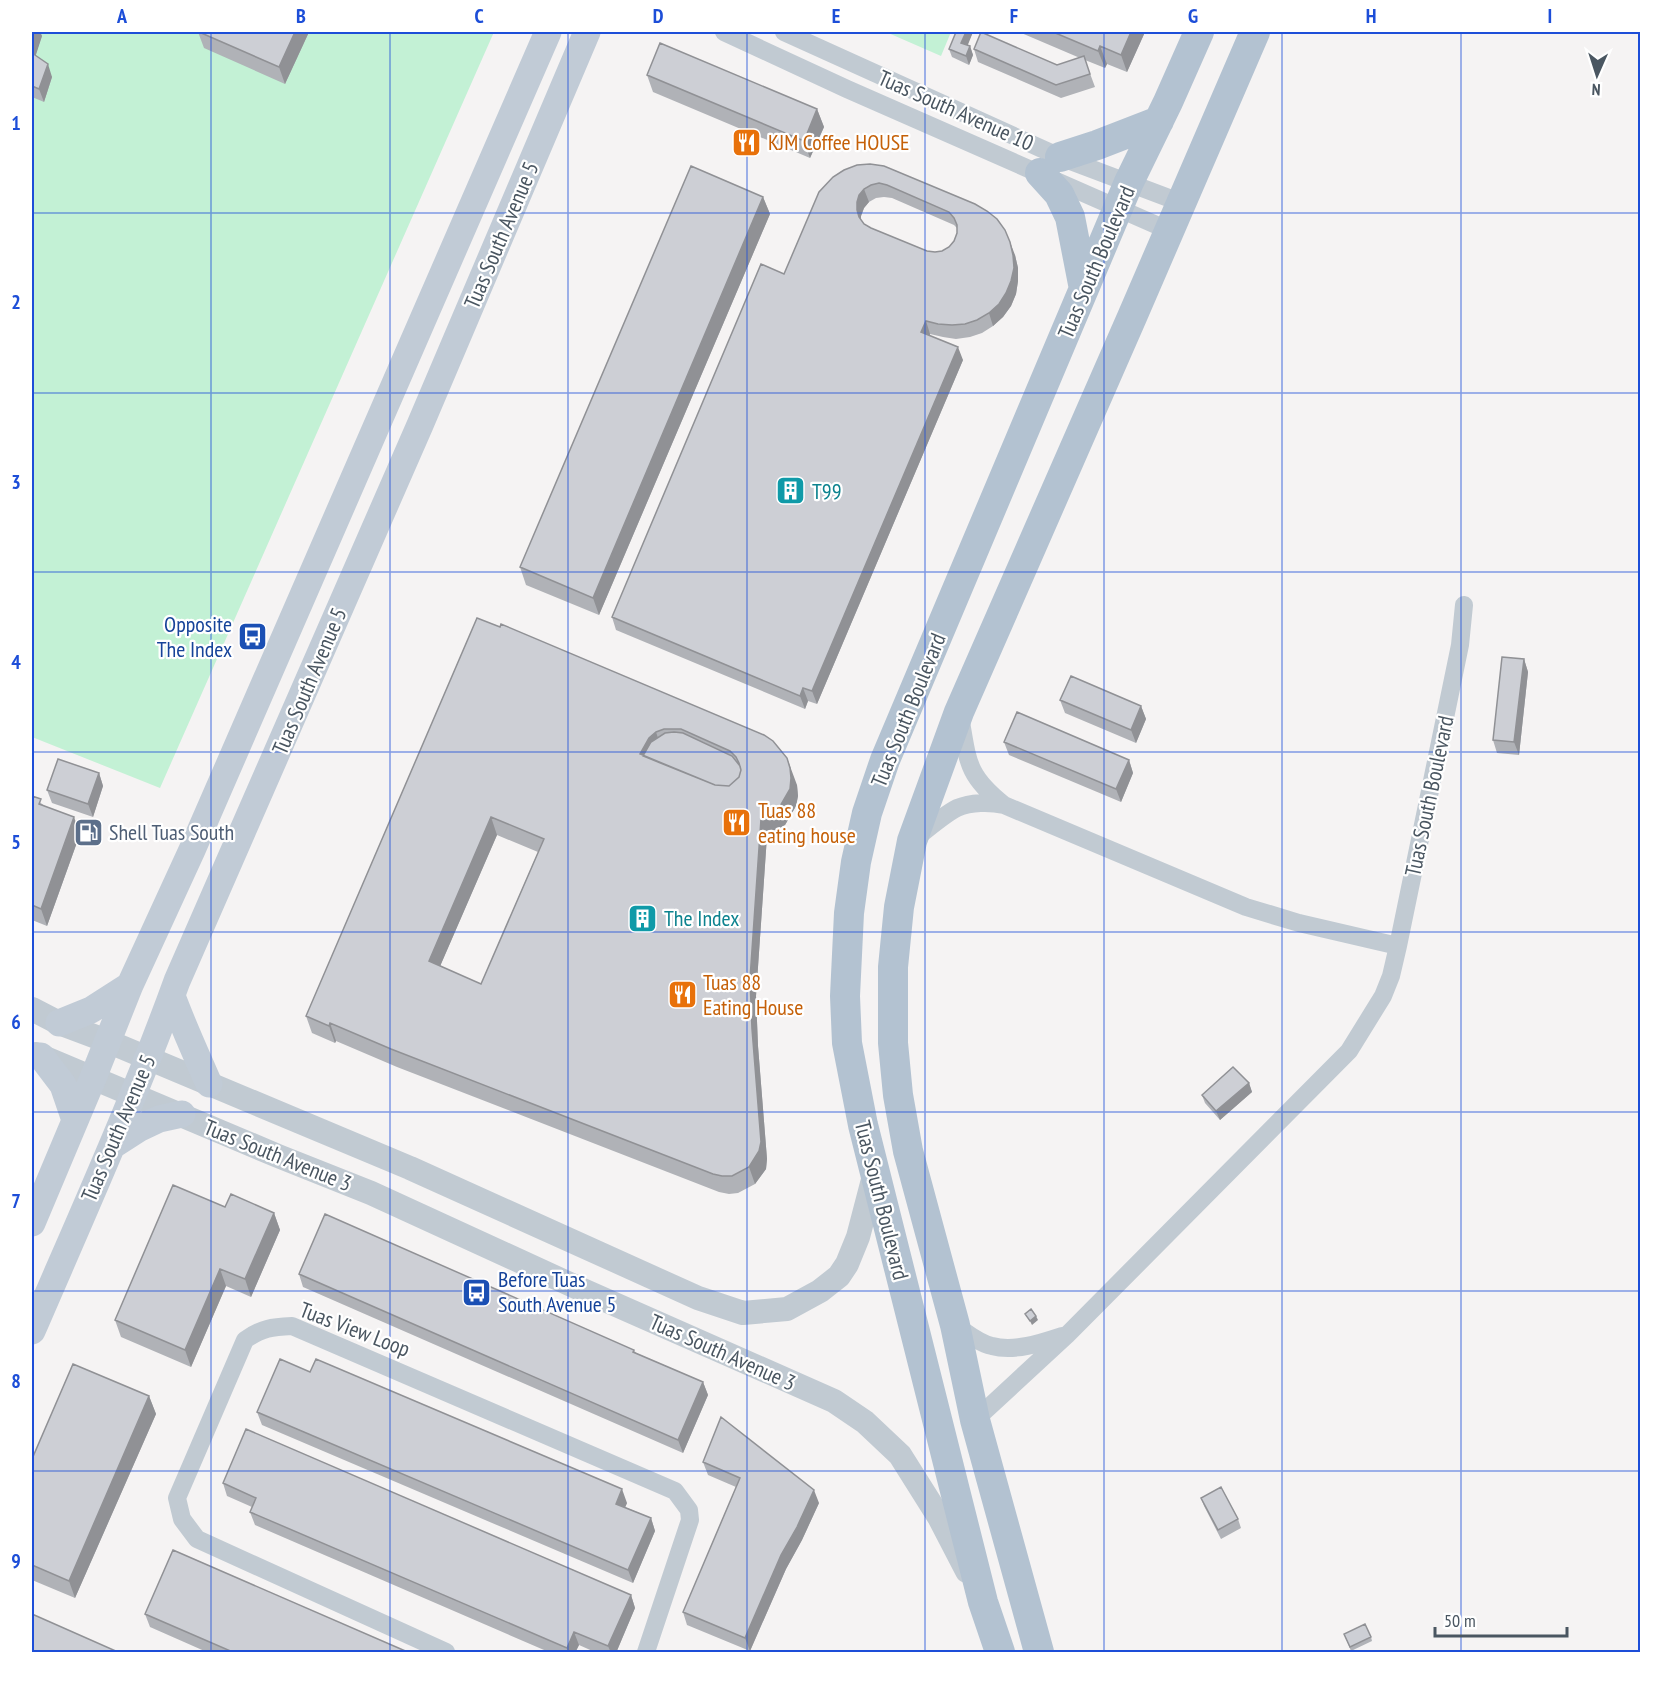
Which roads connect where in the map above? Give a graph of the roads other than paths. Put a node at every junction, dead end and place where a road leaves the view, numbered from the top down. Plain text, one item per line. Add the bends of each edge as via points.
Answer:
1 (724, 32) edge
2 (784, 32) edge
3 (1199, 32) edge
4 (1255, 32) edge
5 (591, 35) edge
6 (540, 39) edge
7 (1159, 121) junction
8 (1050, 165) junction
9 (1124, 195) junction
10 (1182, 203) junction
11 (1170, 231) junction
12 (1084, 289) junction
13 (1464, 605) dead end
14 (959, 712) junction
15 (1004, 805) junction
16 (912, 841) junction
17 (1398, 946) junction
18 (130, 985) junction
19 (172, 996) junction
20 (32, 1009) edge
21 (59, 1023) junction
22 (107, 1041) junction
23 (36, 1054) edge
24 (148, 1058) junction
25 (93, 1078) junction
26 (209, 1084) junction
27 (132, 1095) junction
28 (182, 1114) junction
29 (75, 1120) junction
30 (112, 1146) junction
31 (875, 1170) junction
32 (32, 1223) edge
33 (955, 1325) junction
34 (32, 1332) edge
35 (1067, 1335) junction
36 (975, 1420) junction
37 (983, 1602) junction
38 (446, 1653) edge
39 (646, 1653) edge
40 (1000, 1653) edge
41 (1039, 1653) edge

1 - 8 street, Tuas South Avenue 10 via 847,88
2 - 8 street, Tuas South Avenue 10
3 - 7 main road, Tuas South Boulevard
4 - 10 main road, Tuas South Boulevard
5 - 19 main road, Tuas South Avenue 5
6 - 18 main road, Tuas South Avenue 5 via 202,828
7 - 8 main road
7 - 9 main road, Tuas South Boulevard
8 - 9 street, Tuas South Avenue 10
8 - 9 street, Tuas South Avenue 10
8 - 12 main road via 1070,217
9 - 10 street, Tuas South Avenue 10
9 - 11 street, Tuas South Avenue 10
9 - 12 main road, Tuas South Boulevard
10 - 11 main road, Tuas South Boulevard
11 - 14 main road, Tuas South Boulevard
12 - 31 main road, Tuas South Boulevard via 885,760 867,813 849,913 845,996 847,1043
13 - 17 street, Tuas South Boulevard via 1460,645
14 - 15 street via 969,764 985,788
14 - 16 main road, Tuas South Boulevard
15 - 16 street via 988,803 957,808
15 - 17 street via 1246,907
16 - 33 main road, Tuas South Boulevard via 899,907 893,967 893,1043 908,1151
17 - 35 street, Tuas South Boulevard via 1383,996 1349,1051
18 - 21 main road via 91,1010
18 - 22 main road, Tuas South Avenue 5
19 - 24 main road, Tuas South Avenue 5
19 - 26 main road
20 - 21 street, Tuas South Avenue 3
21 - 22 street, Tuas South Avenue 3
22 - 24 street, Tuas South Avenue 3
22 - 25 main road, Tuas South Avenue 5
23 - 25 street, Tuas South Avenue 3
23 - 29 main road via 63,1085
24 - 26 street, Tuas South Avenue 3
24 - 27 main road, Tuas South Avenue 5
25 - 27 street, Tuas South Avenue 3
25 - 29 main road, Tuas South Avenue 5
26 - 31 street, Tuas South Avenue 3 via 410,1168 698,1298 743,1313 787,1309 839,1276 858,1237
27 - 28 street, Tuas South Avenue 3
27 - 30 main road, Tuas South Avenue 5
28 - 30 main road via 159,1119
28 - 37 street, Tuas South Avenue 3 via 371,1193 834,1401 865,1422 900,1455 939,1517
29 - 32 main road, Tuas South Avenue 5
30 - 34 main road, Tuas South Avenue 5
31 - 37 main road, Tuas South Boulevard
33 - 35 street via 978,1340 1000,1347 1039,1344
33 - 36 main road, Tuas South Boulevard
35 - 36 street, Tuas South Boulevard
36 - 41 main road
37 - 40 main road, Tuas South Avenue 3
38 - 39 street, Tuas View Loop via 197,1539 182,1519 177,1498 246,1340 259,1330 292,1326 675,1491 689,1510 690,1520

